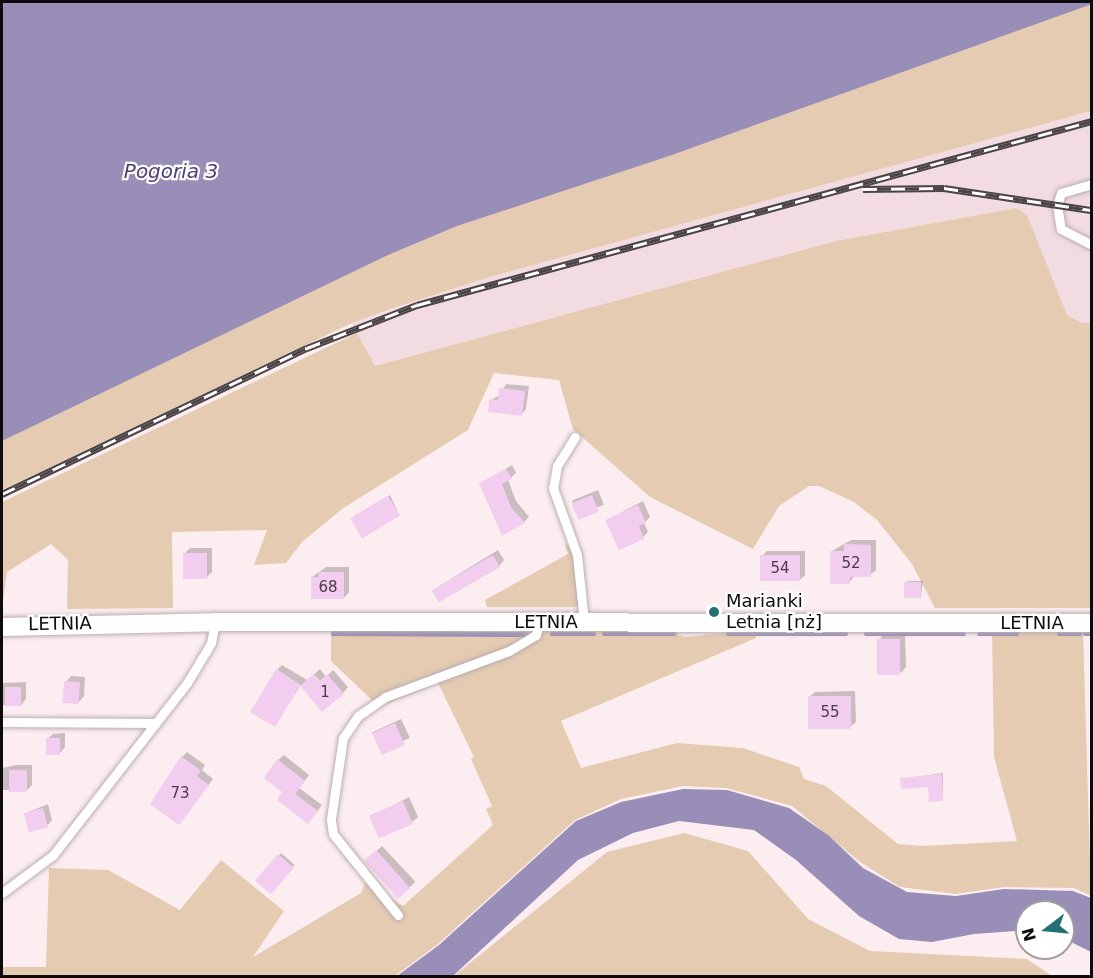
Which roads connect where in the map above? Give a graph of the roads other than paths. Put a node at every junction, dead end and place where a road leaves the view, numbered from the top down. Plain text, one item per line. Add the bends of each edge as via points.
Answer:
1 (1092, 184) edge
2 (1092, 245) edge
3 (575, 437) dead end
4 (215, 622) junction
5 (539, 622) junction
6 (584, 622) junction
7 (1092, 623) edge
8 (2, 627) edge
9 (2, 722) edge
10 (156, 723) junction
11 (2, 893) edge
12 (398, 915) dead end

1 - 2 lane via 1061,193 1057,205 1061,229
3 - 6 lane via 557,466 554,488 577,555
4 - 5 street, LETNIA
4 - 8 street, LETNIA
4 - 10 lane via 213,639 205,655
5 - 6 street, LETNIA
5 - 12 lane via 536,636 509,651 385,697 358,716 343,738 331,819 333,834
6 - 7 street, LETNIA
9 - 10 lane
10 - 11 lane via 53,855

